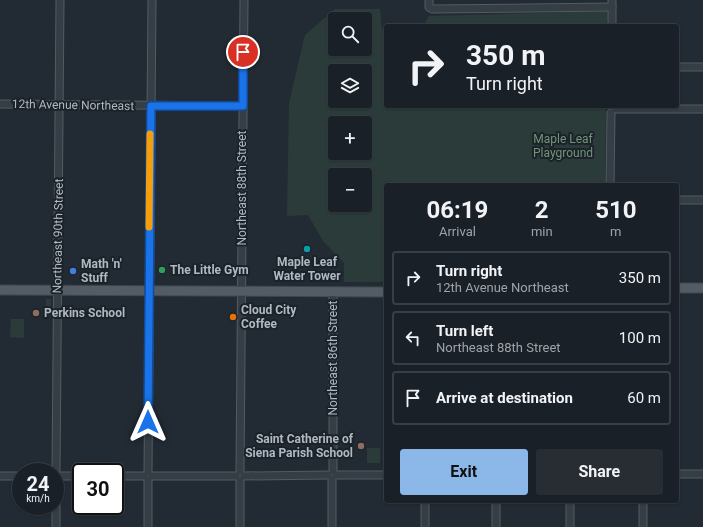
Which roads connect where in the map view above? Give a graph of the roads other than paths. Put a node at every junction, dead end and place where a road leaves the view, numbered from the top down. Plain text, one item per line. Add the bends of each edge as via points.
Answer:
1 (60, 0) edge
2 (152, 0) edge
3 (244, 0) edge
4 (429, 0) edge
5 (612, 3) edge
6 (612, 24) edge
7 (703, 66) edge
8 (679, 67) edge
9 (0, 104) edge
10 (60, 104) junction
11 (151, 106) junction
12 (243, 106) junction
13 (613, 108) edge
14 (703, 109) edge
15 (610, 183) edge
16 (679, 200) edge
17 (703, 200) edge
18 (679, 288) edge
19 (703, 288) edge
20 (0, 290) edge
21 (58, 290) junction
22 (149, 290) junction
23 (241, 290) junction
24 (333, 292) junction
25 (384, 292) edge
26 (56, 463) edge
27 (679, 474) edge
28 (703, 474) edge
29 (332, 475) junction
30 (384, 475) edge
31 (0, 476) edge
32 (12, 476) edge
33 (124, 476) edge
34 (148, 476) junction
35 (240, 476) junction
36 (425, 503) edge
37 (496, 503) edge
38 (570, 503) edge
39 (643, 503) edge
40 (56, 515) edge
41 (56, 527) edge
42 (148, 527) edge
43 (240, 527) edge
44 (332, 527) edge
45 (425, 527) edge
46 (496, 527) edge
47 (570, 527) edge
48 (643, 527) edge

1 - 10 street, Northeast 90th Street
2 - 11 street
3 - 12 street, Northeast 88th Street
4 - 5 street via 430,8
5 - 6 street
7 - 8 street
9 - 10 street, 12th Avenue Northeast
10 - 11 street, 12th Avenue Northeast
10 - 21 street, Northeast 90th Street
11 - 12 street, 12th Avenue Northeast
11 - 22 street
12 - 23 street, Northeast 88th Street
13 - 14 street
13 - 15 street
16 - 17 street
18 - 19 main road
20 - 21 main road
21 - 22 main road
21 - 26 street, Northeast 90th Street
22 - 23 main road
22 - 34 street
23 - 24 main road
23 - 35 street, Northeast 88th Street
24 - 25 main road
24 - 29 street, Northeast 86th Street
27 - 28 street
29 - 30 street
29 - 35 street
29 - 44 street, Northeast 86th Street
31 - 32 street
33 - 34 street
34 - 35 street
34 - 42 street
35 - 43 street, Northeast 88th Street
36 - 45 street
37 - 46 street
38 - 47 street
39 - 48 street
40 - 41 street, Northeast 90th Street

